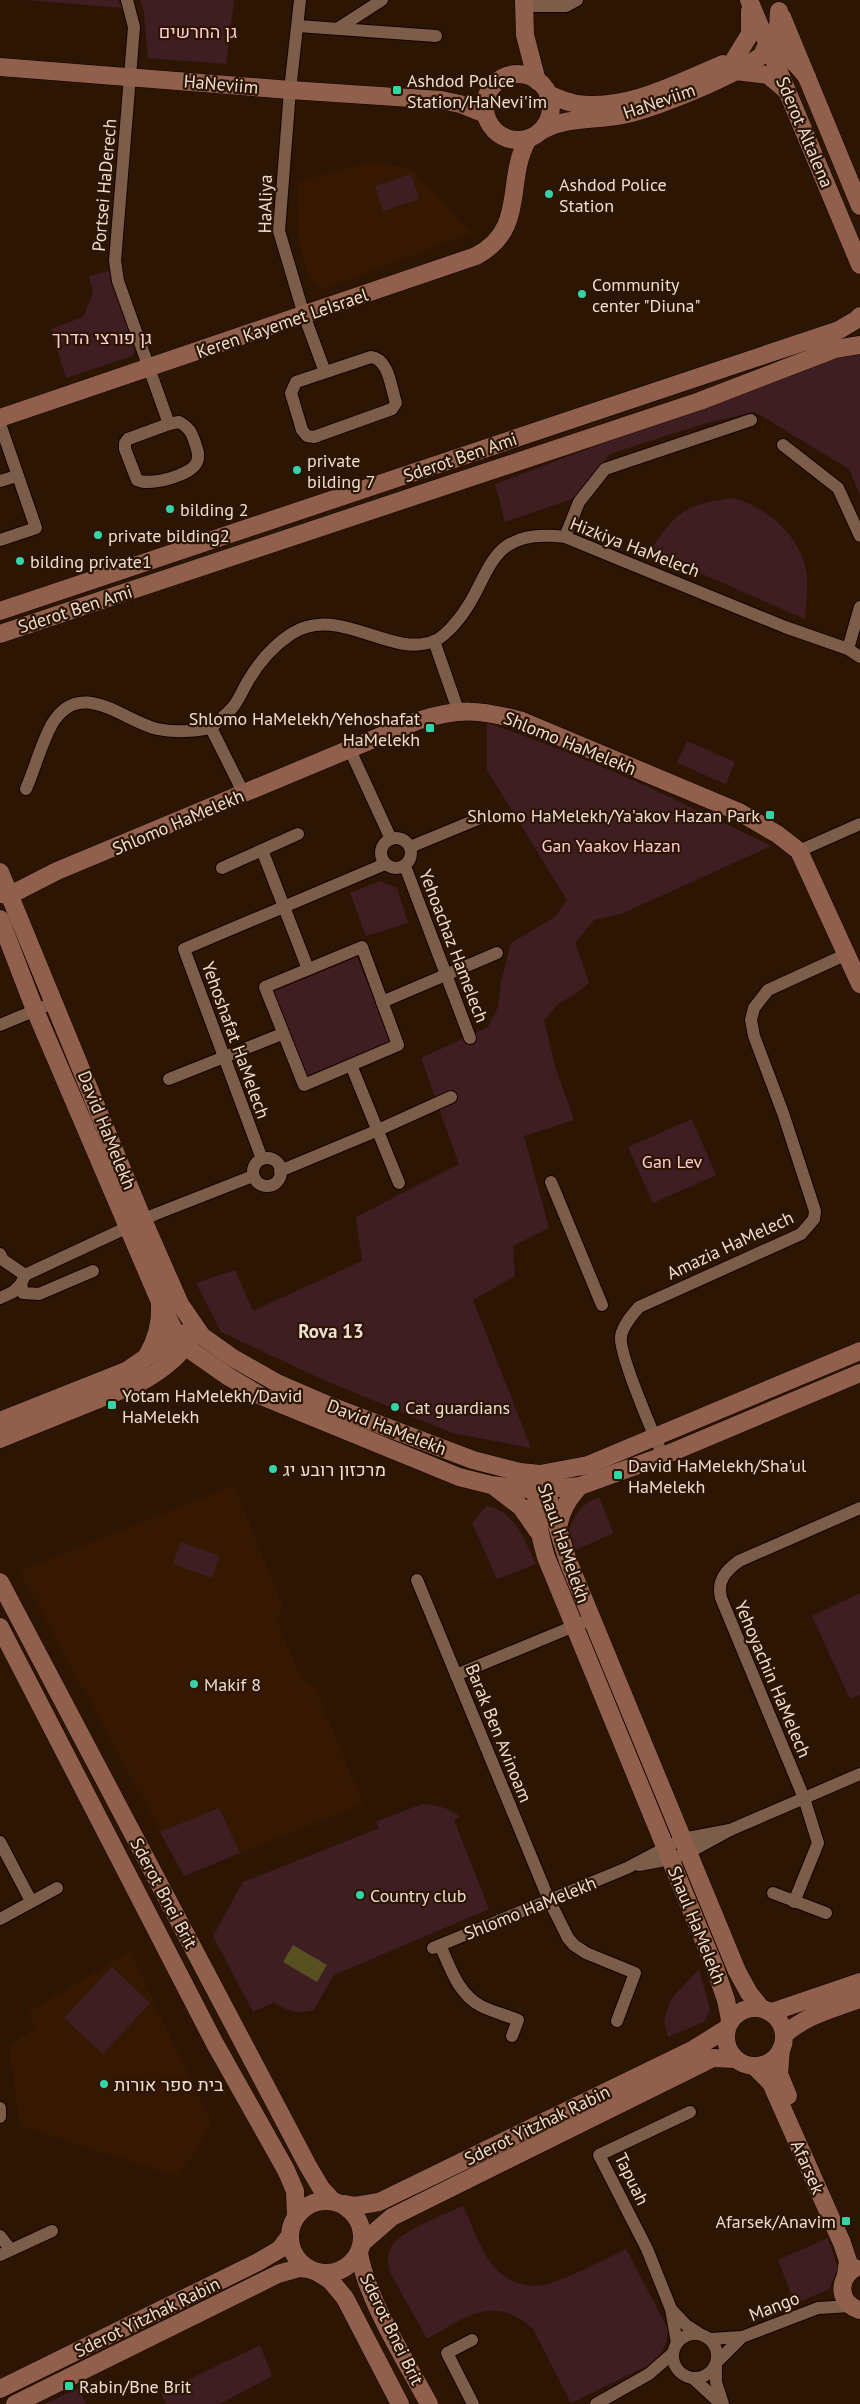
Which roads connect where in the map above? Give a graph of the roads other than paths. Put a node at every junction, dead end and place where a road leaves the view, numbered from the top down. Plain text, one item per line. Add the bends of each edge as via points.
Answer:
1 (127, 0) edge
2 (300, 0) edge
3 (382, 0) edge
4 (577, 0) edge
5 (749, 0) edge
6 (524, 3) edge
7 (777, 5) edge
8 (298, 26) junction
9 (337, 29) junction
10 (525, 35) junction
11 (436, 36) dead end
12 (771, 50) junction
13 (734, 65) junction
14 (0, 67) edge
15 (512, 75) junction
16 (131, 76) junction
17 (806, 77) junction
18 (543, 87) junction
19 (290, 90) junction
20 (489, 91) junction
21 (789, 92) junction
22 (442, 100) junction
23 (485, 114) junction
24 (535, 135) junction
25 (502, 136) junction
26 (515, 178) junction
27 (860, 206) edge
28 (860, 265) edge
29 (304, 315) junction
30 (860, 316) edge
31 (860, 345) edge
32 (150, 368) junction
33 (325, 372) junction
34 (0, 418) edge
35 (751, 420) dead end
36 (0, 424) edge
37 (168, 424) junction
38 (783, 445) dead end
39 (17, 476) junction
40 (0, 482) edge
41 (565, 536) junction
42 (860, 536) edge
43 (0, 540) edge
44 (860, 607) edge
45 (0, 611) edge
46 (0, 634) edge
47 (434, 641) junction
48 (848, 649) junction
49 (860, 657) edge
50 (458, 710) junction
51 (211, 728) junction
52 (350, 750) junction
53 (26, 788) dead end
54 (244, 794) junction
55 (478, 819) dead end
56 (860, 824) edge
57 (298, 834) dead end
58 (391, 839) junction
59 (410, 847) junction
60 (262, 850) junction
61 (799, 851) junction
62 (385, 864) junction
63 (405, 866) junction
64 (222, 868) dead end
65 (3, 885) edge
66 (283, 906) junction
67 (0, 919) edge
68 (496, 953) dead end
69 (847, 954) junction
70 (308, 969) junction
71 (448, 974) junction
72 (860, 984) edge
73 (55, 1002) junction
74 (382, 1002) junction
75 (35, 1010) junction
76 (0, 1024) edge
77 (282, 1034) junction
78 (470, 1038) dead end
79 (224, 1058) junction
80 (351, 1065) junction
81 (169, 1079) dead end
82 (451, 1097) dead end
83 (376, 1131) junction
84 (262, 1159) junction
85 (280, 1171) junction
86 (253, 1176) junction
87 (551, 1182) dead end
88 (399, 1184) dead end
89 (136, 1223) junction
90 (0, 1254) edge
91 (93, 1271) dead end
92 (23, 1280) junction
93 (0, 1298) edge
94 (160, 1302) junction
95 (602, 1305) dead end
96 (195, 1329) junction
97 (181, 1341) junction
98 (860, 1352) edge
99 (144, 1360) junction
100 (208, 1364) junction
101 (159, 1372) junction
102 (860, 1373) edge
103 (0, 1421) edge
104 (654, 1436) junction
105 (0, 1439) edge
106 (663, 1456) junction
107 (491, 1485) junction
108 (541, 1485) junction
109 (580, 1486) junction
110 (860, 1508) edge
111 (557, 1528) junction
112 (540, 1535) junction
113 (417, 1580) dead end
114 (0, 1582) edge
115 (592, 1619) junction
116 (574, 1626) junction
117 (0, 1627) edge
118 (456, 1675) junction
119 (860, 1774) edge
120 (804, 1798) junction
121 (0, 1842) edge
122 (685, 1846) junction
123 (668, 1853) junction
124 (57, 1888) dead end
125 (774, 1893) dead end
126 (549, 1900) junction
127 (31, 1901) junction
128 (794, 1902) junction
129 (826, 1913) dead end
130 (0, 1919) edge
131 (860, 1982) edge
132 (860, 1999) edge
133 (766, 2010) junction
134 (617, 2021) dead end
135 (728, 2024) junction
136 (512, 2036) dead end
137 (783, 2042) junction
138 (735, 2059) junction
139 (754, 2066) junction
140 (0, 2108) edge
141 (690, 2112) dead end
142 (0, 2117) edge
143 (338, 2202) junction
144 (296, 2216) junction
145 (52, 2231) dead end
146 (0, 2236) edge
147 (289, 2237) junction
148 (361, 2248) junction
149 (5, 2252) edge
150 (860, 2258) edge
151 (312, 2271) junction
152 (850, 2276) edge
153 (818, 2308) junction
154 (672, 2309) junction
155 (856, 2310) edge
156 (705, 2337) junction
157 (742, 2338) junction
158 (472, 2340) dead end
159 (675, 2348) junction
160 (716, 2363) junction
161 (679, 2371) junction
162 (649, 2374) junction
163 (694, 2378) junction
164 (0, 2389) edge
165 (15, 2404) edge
166 (400, 2404) edge
167 (429, 2404) edge
168 (473, 2404) edge
169 (596, 2404) edge
170 (722, 2404) edge

1 - 16 street, Portsei HaDerech via 134,27
2 - 8 street, HaAliya
3 - 9 street
4 - 6 street via 566,6
5 - 12 street, Sderot Altalena
5 - 13 street via 750,34
6 - 10 street
7 - 12 street via 778,36
7 - 17 street, Sderot Altalena
8 - 9 street
8 - 19 street, HaAliya
9 - 11 street
10 - 15 street via 521,58
10 - 18 street
12 - 13 street, HaNeviim via 758,60
12 - 17 street via 788,56
12 - 21 street, Sderot Altalena
13 - 18 street, HaNeviim via 654,93 605,104 577,104
13 - 21 street via 768,76
13 - 24 street, HaNeviim via 656,107 623,115 561,121
14 - 16 street, HaNeviim
15 - 18 street via 521,74
15 - 20 street via 499,80
16 - 19 street, HaNeviim
16 - 32 street, Portsei HaDerech via 115,260 118,281
17 - 27 street, Sderot Altalena
18 - 24 street via 551,109
19 - 22 street, HaNeviim
19 - 29 street, HaAliya via 279,231
20 - 22 street, HaNeviim
20 - 23 street
21 - 28 street, Sderot Altalena
22 - 23 street, HaNeviim
23 - 25 street via 488,123
24 - 25 street via 519,141
24 - 26 street, Keren Kayemet LeIsrael via 522,150
25 - 26 street, Keren Kayemet LeIsrael
26 - 29 street, Keren Kayemet LeIsrael via 510,215 501,234 484,252 466,261
29 - 32 street, Keren Kayemet LeIsrael
29 - 33 street, HaAliya
30 - 45 street, Sderot Ben Ami via 839,330
31 - 46 street, Sderot Ben Ami via 835,349 700,401
32 - 34 street, Keren Kayemet LeIsrael
32 - 37 street, Portsei HaDerech
33 - 33 street via 378,358 384,363 396,403 386,413 314,437 307,436 302,430 292,388 296,382
35 - 41 street via 605,469 579,502
36 - 39 street
37 - 37 street via 179,422 191,432 199,456 197,463 187,472 151,484 137,480 125,443 133,436
38 - 42 street via 838,488
39 - 40 street
39 - 43 street via 36,528
41 - 47 street, Hizkiya HaMelech via 525,538 496,555 458,621
41 - 48 street, Hizkiya HaMelech via 785,627
44 - 48 street
47 - 50 street
47 - 51 street via 400,642 332,624 302,628 270,651 234,706
48 - 49 street, Hizkiya HaMelech
50 - 52 street, Shlomo HaMelekh via 417,722
50 - 61 street, Shlomo HaMelekh via 496,713 522,720 739,812 764,825
51 - 53 street via 184,732 158,729 97,702 83,701 68,707 53,723
51 - 54 street
52 - 54 street, Shlomo HaMelekh
52 - 58 street
54 - 65 street, Shlomo HaMelekh via 57,871
55 - 59 street
56 - 61 street
57 - 60 street
58 - 59 street via 404,840
58 - 62 street via 381,850
59 - 63 street via 411,857
60 - 64 street
60 - 66 street
61 - 69 street, Shlomo HaMelekh
62 - 63 street, Yehoshafat HaMelech via 395,869
62 - 66 street, Yehoshafat HaMelech
63 - 71 street, Yehoachaz Hamelech
65 - 73 street, David HaMelekh
66 - 70 street
66 - 79 street, Yehoshafat HaMelech via 184,950
67 - 75 street, David HaMelekh
68 - 71 street
69 - 72 street, Shlomo HaMelekh
69 - 104 street, Amazia HaMelech via 768,990 754,1008 751,1020 815,1211 814,1219 801,1234 639,1307 621,1334 620,1344
70 - 74 street via 362,947
70 - 77 street via 264,987
71 - 74 street
71 - 78 street, Yehoachaz Hamelech
73 - 75 street
73 - 89 street, David HaMelekh
74 - 80 street via 398,1045
75 - 76 street
75 - 89 street, David HaMelekh
77 - 79 street
77 - 80 street via 304,1086
79 - 81 street
79 - 84 street, Yehoshafat HaMelech
80 - 83 street
82 - 83 street
83 - 85 street
83 - 88 street
84 - 85 street via 274,1160
84 - 86 street via 254,1165
85 - 86 street via 279,1178 271,1185 259,1184
86 - 89 street
87 - 95 street
89 - 92 street
89 - 94 street, David HaMelekh
89 - 96 street, David HaMelekh
90 - 92 street
91 - 92 street via 39,1294 23,1293
92 - 93 street via 13,1292
94 - 97 street, David HaMelekh
94 - 99 street via 155,1343
96 - 97 street
96 - 108 street, David HaMelekh via 233,1358 277,1383 473,1460 520,1472
97 - 99 street
97 - 100 street, David HaMelekh
97 - 101 street
98 - 104 street, David HaMelekh
99 - 103 street via 100,1382
100 - 101 street via 185,1364
100 - 107 street, David HaMelekh via 261,1396 442,1470
101 - 105 street via 115,1394
102 - 106 street, David HaMelekh
104 - 106 street, Amazia HaMelech
104 - 108 street, David HaMelekh
106 - 109 street, David HaMelekh
107 - 108 street, David HaMelekh
107 - 112 street via 521,1507
108 - 109 street, David HaMelekh
108 - 111 street, Shaul HaMelekh
108 - 112 street, Shaul HaMelekh
109 - 111 street via 568,1498
110 - 120 street, Yehoyachin HaMelech via 739,1561 721,1579 719,1589
111 - 115 street, Shaul HaMelekh
112 - 116 street, Shaul HaMelekh
113 - 118 street, Barak Ben Avinoam
114 - 143 street, Sderot Bnei Brit via 308,2166 321,2188
115 - 116 street
115 - 122 street, Shaul HaMelekh
116 - 118 street
116 - 123 street, Shaul HaMelekh
117 - 144 street, Sderot Bnei Brit via 214,2042 286,2170 295,2191
118 - 126 street, Barak Ben Avinoam
119 - 120 street, Shlomo HaMelekh
120 - 122 street, Shlomo HaMelekh
120 - 128 street, Yehoyachin HaMelech via 818,1843
121 - 127 street
122 - 123 street, Shlomo HaMelekh
122 - 133 street, Shaul HaMelekh via 737,1971 748,1993
123 - 126 street, Shlomo HaMelekh
123 - 135 street, Shaul HaMelekh via 716,1968 726,2000
124 - 127 street
125 - 128 street
126 - 134 street, Barak Ben Avinoam via 574,1945 636,1973
126 - 136 street, Shlomo HaMelekh via 436,1946 469,1997 480,2006 518,2020
127 - 130 street
128 - 129 street
131 - 133 street
132 - 137 street via 797,2024
133 - 135 street via 744,2009
133 - 137 street via 778,2019
135 - 138 street via 726,2045
135 - 143 street, Sderot Yitzhak Rabin via 694,2049 379,2202 356,2206
137 - 139 street via 770,2062
137 - 150 street, Afarsek via 779,2067 781,2080
138 - 139 street
138 - 148 street, Sderot Yitzhak Rabin via 712,2058 392,2218
139 - 152 street, Afarsek via 771,2083 842,2243
140 - 142 street
141 - 154 street, Tapuah via 599,2155 647,2249
143 - 144 street via 312,2203
143 - 148 street via 359,2220
144 - 147 street
145 - 149 street
146 - 149 street
147 - 151 street via 295,2256
147 - 164 street, Sderot Yitzhak Rabin via 280,2249 258,2262
148 - 151 street via 352,2263 341,2270 329,2274
148 - 167 street, Sderot Bnei Brit via 365,2280
151 - 165 street, Sderot Yitzhak Rabin via 299,2268 278,2274
151 - 166 street, Sderot Bnei Brit via 330,2280 345,2298
152 - 153 street, Mango
152 - 155 street via 844,2297
153 - 155 street, Mango
153 - 157 street, Mango
154 - 156 street, Tapuah via 686,2325
154 - 159 street, Tapuah
156 - 157 street, Mango
156 - 159 street via 687,2335
156 - 160 street via 717,2349
157 - 160 street, Mango
158 - 168 street via 447,2353
159 - 161 street via 673,2360
159 - 162 street
160 - 163 street via 704,2376
160 - 170 street via 716,2382
161 - 162 street
161 - 163 street
162 - 169 street
163 - 170 street

